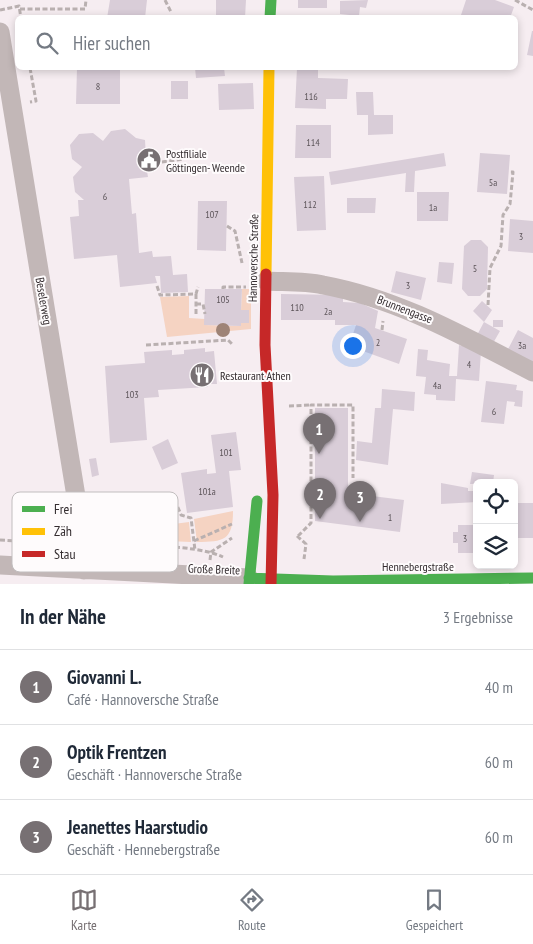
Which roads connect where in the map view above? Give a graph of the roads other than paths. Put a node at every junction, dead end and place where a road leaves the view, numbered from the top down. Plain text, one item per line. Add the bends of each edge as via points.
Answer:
1 (271, 0) edge
2 (270, 15) edge
3 (0, 32) edge
4 (269, 70) edge
5 (266, 280) junction
6 (533, 372) edge
7 (269, 450) junction
8 (75, 492) edge
9 (178, 570) edge
10 (102, 572) edge
11 (175, 572) edge
12 (250, 578) edge
13 (271, 578) edge
14 (533, 578) edge
15 (164, 579) edge
16 (363, 579) junction
17 (350, 584) edge

1 - 2 street
3 - 8 street, Beselerweg
4 - 5 street, Hannoversche Straße
5 - 6 street, Brunnengasse via 322,284 376,298 428,317
5 - 7 street, Hannoversche Straße
7 - 12 street, Hannoversche Straße via 260,484
7 - 13 street, Hannoversche Straße via 273,495
9 - 12 street, Große Breite via 182,568
10 - 15 street, Große Breite
11 - 15 street, Große Breite
12 - 13 street, Große Breite
13 - 16 street, Hennebergstraße via 312,572
14 - 16 street, Hennebergstraße
16 - 17 street

